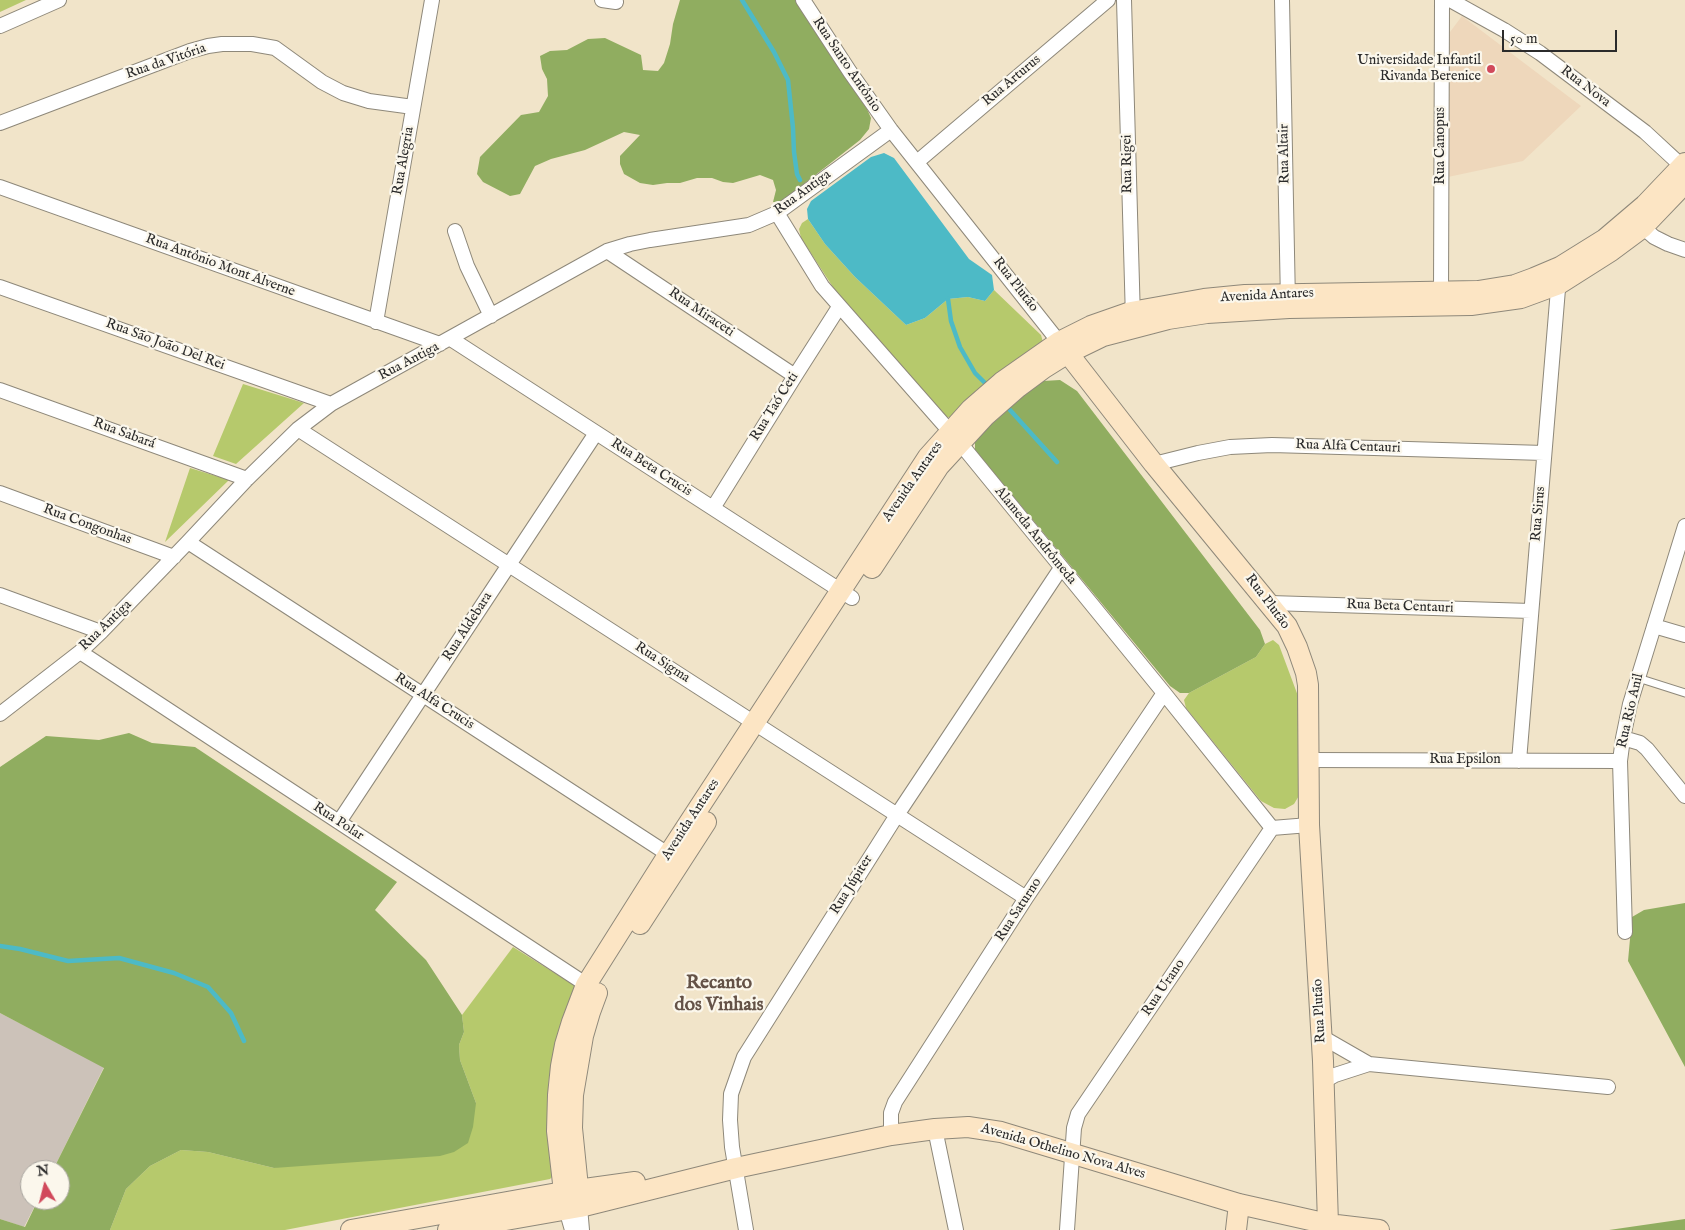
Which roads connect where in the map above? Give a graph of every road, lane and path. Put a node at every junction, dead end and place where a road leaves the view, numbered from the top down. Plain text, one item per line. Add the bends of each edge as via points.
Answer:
1 (59, 0) edge
2 (432, 0) edge
3 (602, 0) edge
4 (803, 0) edge
5 (1108, 0) edge
6 (1124, 0) edge
7 (1282, 0) edge
8 (1442, 0) edge
9 (1450, 0) edge
10 (616, 2) dead end
11 (0, 26) edge
12 (413, 107) junction
13 (0, 123) edge
14 (891, 130) junction
15 (917, 162) junction
16 (1684, 170) edge
17 (0, 187) edge
18 (777, 213) junction
19 (1637, 223) junction
20 (455, 231) dead end
21 (1685, 250) edge
22 (607, 251) junction
23 (1559, 275) junction
24 (0, 287) edge
25 (1441, 292) junction
26 (1497, 295) junction
27 (1288, 301) junction
28 (840, 307) junction
29 (490, 316) junction
30 (1133, 319) junction
31 (376, 322) junction
32 (446, 342) junction
33 (1063, 348) junction
34 (795, 376) junction
35 (0, 390) edge
36 (330, 404) junction
37 (298, 429) junction
38 (596, 432) junction
39 (955, 437) junction
40 (1544, 453) junction
41 (1154, 464) junction
42 (248, 479) junction
43 (0, 493) edge
44 (713, 508) junction
45 (1684, 534) edge
46 (188, 542) junction
47 (174, 556) junction
48 (509, 565) junction
49 (1061, 568) junction
50 (846, 595) junction
51 (0, 596) edge
52 (1270, 603) junction
53 (1531, 611) junction
54 (1654, 626) junction
55 (101, 632) junction
56 (1685, 634) edge
57 (80, 652) junction
58 (1638, 678) junction
59 (1685, 692) edge
60 (1164, 693) junction
61 (423, 695) junction
62 (6, 703) edge
63 (0, 714) edge
64 (760, 727) junction
65 (1624, 738) junction
66 (1309, 760) junction
67 (1519, 761) junction
68 (1620, 761) junction
69 (1685, 796) edge
70 (897, 815) junction
71 (339, 822) junction
72 (1309, 825) junction
73 (1272, 828) junction
74 (674, 858) junction
75 (1026, 898) junction
76 (1625, 932) dead end
77 (592, 989) junction
78 (1322, 1036) junction
79 (1369, 1064) junction
80 (1324, 1081) junction
81 (1608, 1087) dead end
82 (935, 1129) junction
83 (891, 1135) junction
84 (1073, 1153) junction
85 (736, 1168) junction
86 (572, 1199) junction
87 (1239, 1204) junction
88 (412, 1224) edge
89 (1328, 1224) junction
90 (350, 1230) edge
91 (448, 1230) edge
92 (572, 1230) edge
93 (582, 1230) edge
94 (746, 1230) edge
95 (956, 1230) edge
96 (1067, 1230) edge
97 (1236, 1230) edge
98 (1379, 1230) edge

1 - 11 street
2 - 12 street, Rua Alegria
3 - 10 street
4 - 14 street, Rua Santo Antônio
5 - 15 street, Rua Arturus
6 - 30 street, Rua Rigei
7 - 27 street, Rua Altair
8 - 25 street, Rua Canopus
9 - 16 street, Rua Nova via 1540,53 1645,132
12 - 13 street, Rua da Vitória via 369,101 344,93 322,82 275,48 222,44 190,51
12 - 31 street, Rua Alegria
14 - 15 street, Rua Plutão
14 - 18 street, Rua Antiga
15 - 33 street, Rua Plutão
16 - 19 main road, Avenida Antares
17 - 31 street, Rua Antônio Mont Alverne
18 - 22 street, Rua Antiga via 749,225 650,240
18 - 28 street, Alameda Andrômeda via 817,279
19 - 21 street via 1668,244
19 - 23 main road, Avenida Antares via 1605,239
20 - 29 street
22 - 29 street, Rua Antiga
22 - 34 street, Rua Miraceti
23 - 26 main road, Avenida Antares via 1515,285
23 - 40 street, Rua Sirus
24 - 36 street, Rua São João Del Rei
25 - 26 main road, Avenida Antares via 1478,291
25 - 27 main road, Avenida Antares
26 - 27 main road, Avenida Antares via 1443,307
27 - 30 main road, Avenida Antares via 1204,299
28 - 34 street, Rua Taó Ceti
28 - 39 street, Alameda Andrômeda
29 - 32 street, Rua Antiga
30 - 33 main road, Avenida Antares via 1091,326
31 - 32 street, Rua Antônio Mont Alverne
32 - 36 street, Rua Antiga
32 - 38 street, Rua Beta Crucis
33 - 39 main road, Avenida Antares via 1002,382 971,409
33 - 41 main road, Rua Plutão
34 - 44 street, Rua Taó Ceti
35 - 42 street, Rua Sabará
36 - 37 street, Rua Antiga
37 - 42 street, Rua Antiga
37 - 48 street, Rua Sigma
38 - 44 street, Rua Beta Crucis
38 - 48 street, Rua Aldebara
39 - 49 street, Alameda Andrômeda
39 - 50 main road, Avenida Antares via 928,457
40 - 41 street, Rua Alfa Centauri via 1272,445 1230,447
40 - 53 street, Rua Sirus
41 - 52 main road, Rua Plutão
42 - 46 street, Rua Antiga
43 - 47 street, Rua Congonhas
44 - 50 street, Rua Beta Crucis
45 - 54 street, Rua Rio Anil
46 - 47 street, Rua Antiga
46 - 61 street, Rua Alfa Crucis
47 - 55 street, Rua Antiga
48 - 61 street, Rua Aldebara
48 - 64 street, Rua Sigma
49 - 60 street, Alameda Andrômeda
49 - 70 street, Rua Júpiter
50 - 64 main road, Avenida Antares
51 - 55 street
52 - 53 street, Rua Beta Centauri
52 - 66 main road, Rua Plutão via 1287,626 1306,673
53 - 67 street, Rua Sirus
54 - 56 street
54 - 58 street, Rua Rio Anil
55 - 57 street, Rua Antiga
57 - 62 street, Rua Antiga
57 - 71 street, Rua Polar
58 - 59 lane
58 - 65 street, Rua Rio Anil
60 - 73 street, Alameda Andrômeda
60 - 75 street, Rua Saturno
61 - 71 street, Rua Aldebara
61 - 74 street, Rua Alfa Crucis
62 - 63 street, Rua Antiga
64 - 70 street, Rua Sigma
64 - 74 main road, Avenida Antares
65 - 68 street, Rua Rio Anil
65 - 69 street via 1647,749
66 - 67 street, Rua Epsilon
66 - 72 main road, Rua Plutão
67 - 68 street, Rua Epsilon
68 - 76 street, Rua Rio Anil
70 - 75 street, Rua Sigma
70 - 85 street, Rua Júpiter via 744,1058 731,1094 732,1147
71 - 77 street, Rua Polar
72 - 73 street
72 - 78 main road, Rua Plutão
73 - 84 street, Rua Urano via 1078,1114
74 - 77 main road, Avenida Antares
75 - 83 street, Rua Saturno via 895,1102 891,1113
77 - 86 main road, Avenida Antares via 572,1022 559,1082 557,1131
78 - 79 street
78 - 80 main road, Rua Plutão
79 - 80 street
79 - 81 street
80 - 89 main road, Rua Plutão
82 - 83 main road, Avenida Othelino Nova Alves
82 - 84 main road, Avenida Othelino Nova Alves via 984,1128
82 - 95 street
83 - 85 main road, Avenida Othelino Nova Alves
84 - 87 main road, Avenida Othelino Nova Alves
84 - 96 street, Rua Urano
85 - 86 main road, Avenida Othelino Nova Alves
85 - 94 street, Rua Júpiter
86 - 88 main road
86 - 91 main road
86 - 92 street, Avenida Antares
86 - 93 street, Avenida Antares
87 - 89 main road, Avenida Othelino Nova Alves
87 - 97 main road
88 - 90 main road
89 - 98 main road, Avenida Othelino Nova Alves

